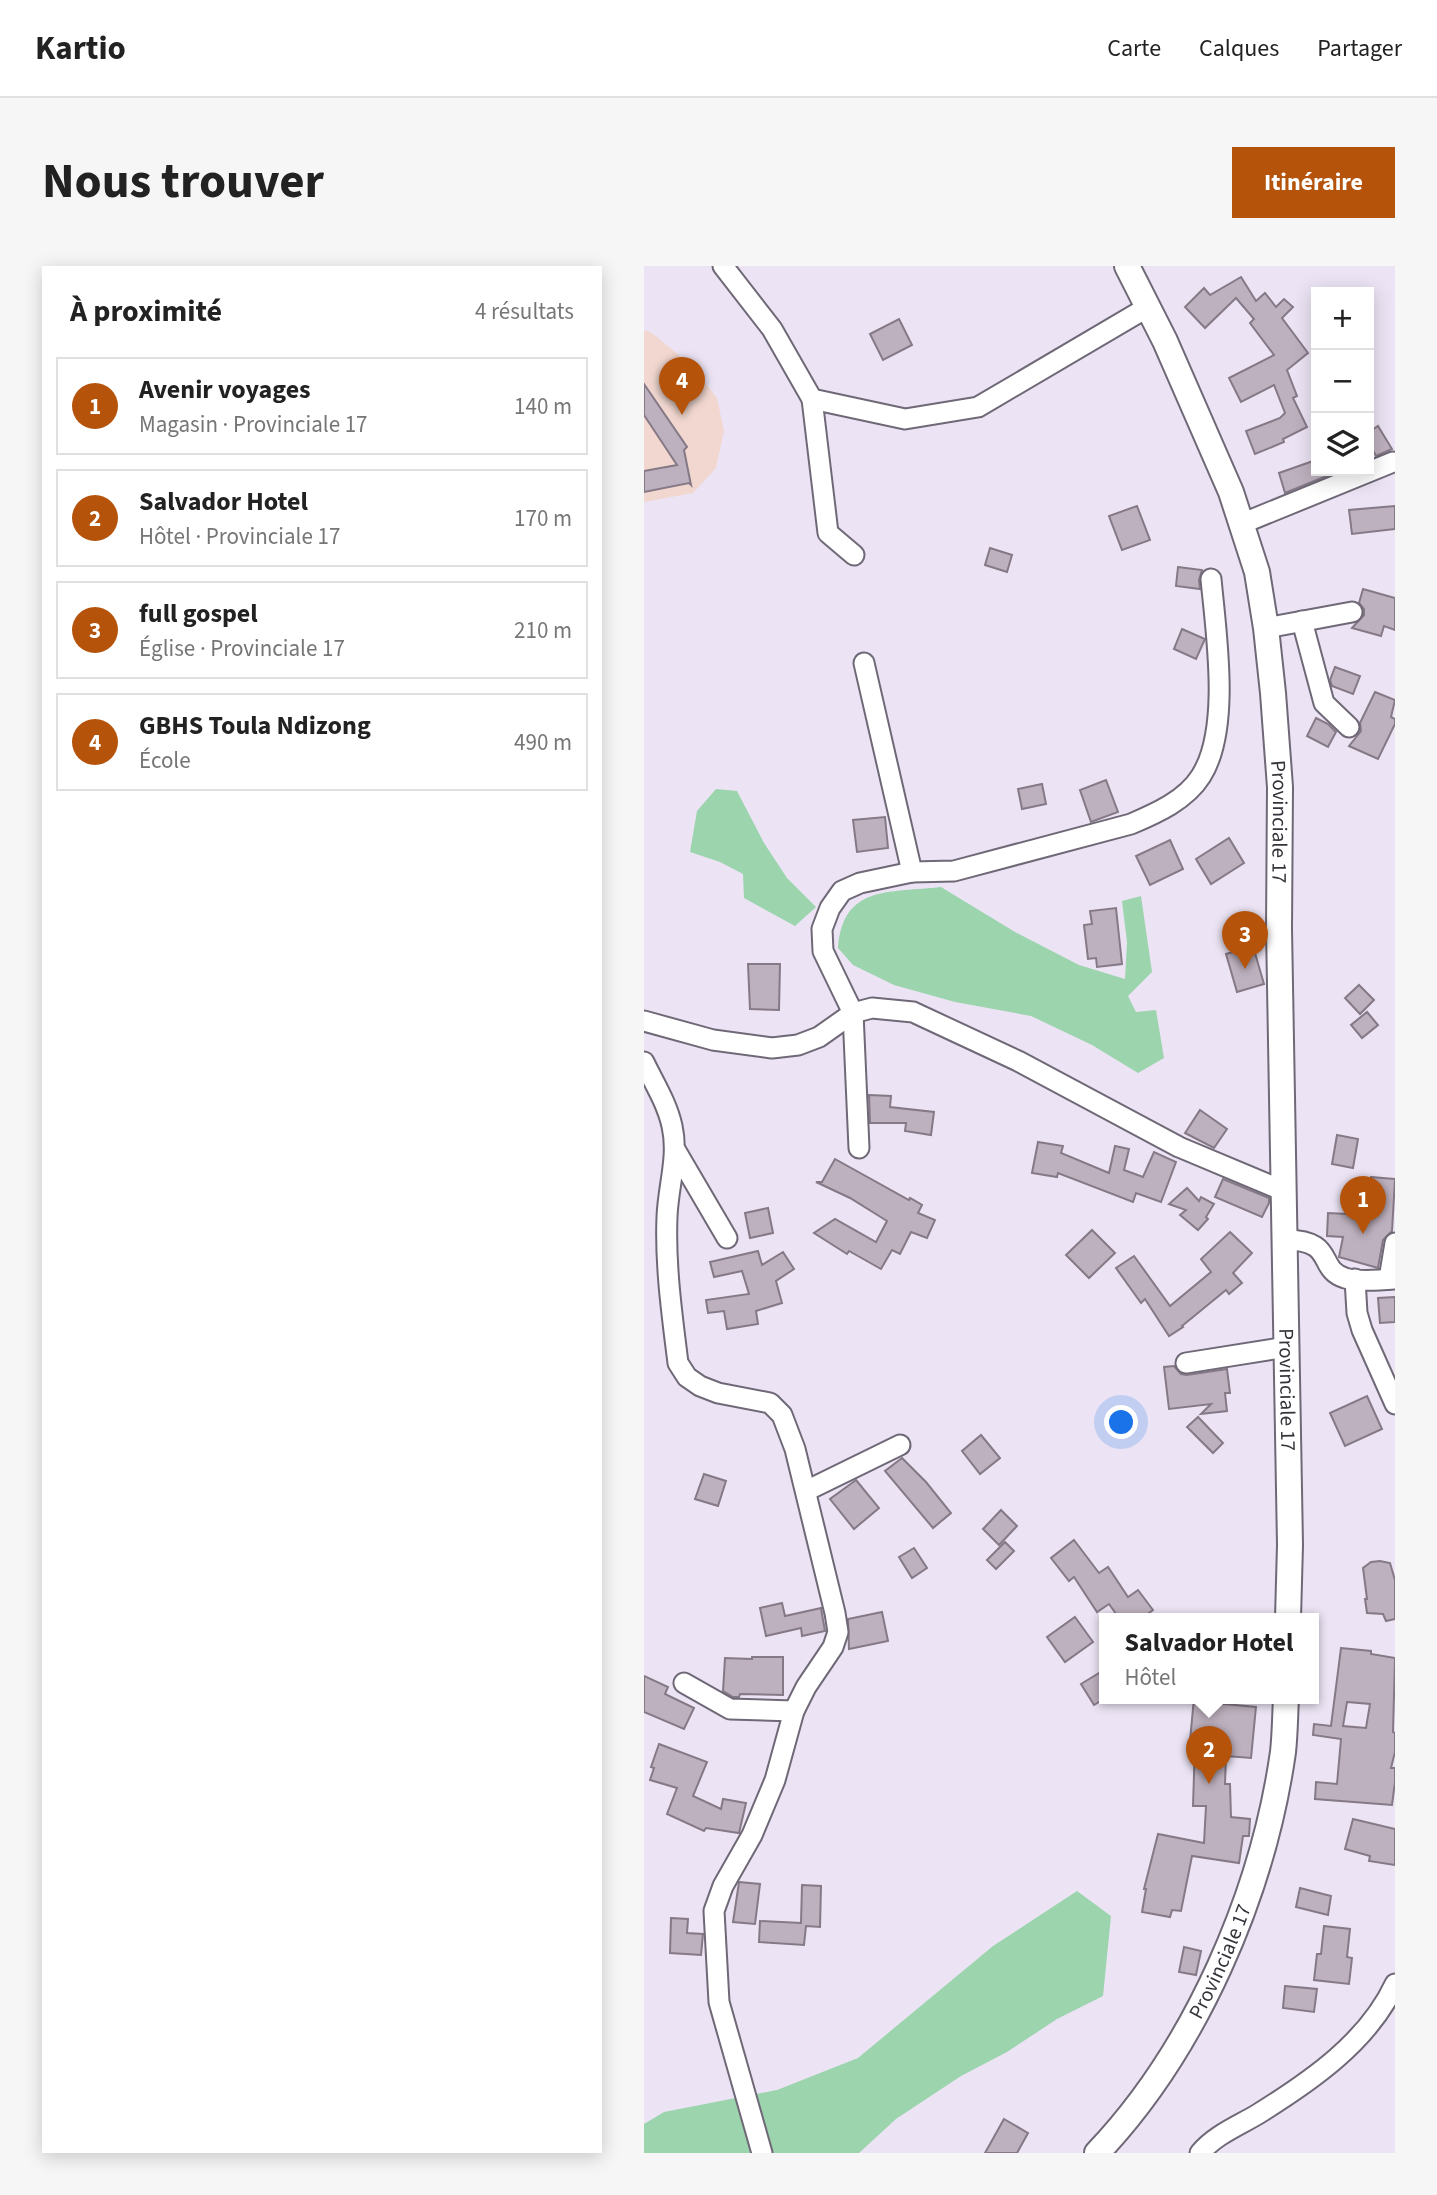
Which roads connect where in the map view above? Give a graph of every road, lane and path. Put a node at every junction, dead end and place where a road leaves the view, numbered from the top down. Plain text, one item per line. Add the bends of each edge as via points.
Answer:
1 (723, 266) edge
2 (1127, 266) edge
3 (1148, 307) junction
4 (812, 398) junction
5 (1393, 462) dead end
6 (1241, 524) junction
7 (854, 555) dead end
8 (1211, 579) dead end
9 (1352, 612) dead end
10 (1302, 621) junction
11 (1266, 628) junction
12 (864, 663) dead end
13 (1349, 727) dead end
14 (912, 872) junction
15 (853, 1013) junction
16 (644, 1021) edge
17 (644, 1062) edge
18 (859, 1148) dead end
19 (676, 1151) junction
20 (1284, 1191) junction
21 (727, 1238) dead end
22 (1285, 1240) junction
23 (1395, 1243) edge
24 (1356, 1279) junction
25 (1392, 1279) edge
26 (1287, 1347) junction
27 (1186, 1363) dead end
28 (1394, 1402) edge
29 (900, 1445) dead end
30 (806, 1492) junction
31 (1288, 1613) edge
32 (684, 1683) dead end
33 (1286, 1704) edge
34 (794, 1712) junction
35 (1395, 1984) edge
36 (762, 2153) edge
37 (1097, 2153) edge
38 (1200, 2153) edge

1 - 4 street via 772,328
2 - 3 main road, Provinciale 17
3 - 4 street via 978,407 905,419
3 - 6 main road, Provinciale 17
4 - 7 street via 828,533
5 - 6 street
6 - 11 main road, Provinciale 17 via 1257,572
8 - 14 street via 1218,657 1214,748 1201,776 1180,799 1154,815 1104,832 954,871
9 - 10 street
10 - 11 street
10 - 13 street via 1324,703
11 - 20 main road, Provinciale 17 via 1280,787
12 - 14 street
14 - 15 street via 860,883 842,891 830,908 822,929 823,951
15 - 16 street via 819,1037 772,1048 713,1040
15 - 18 street
15 - 20 street via 872,1008 913,1012 1018,1061 1180,1147
17 - 19 street via 665,1102
19 - 21 street
19 - 30 street via 667,1240 678,1363 700,1386 769,1403 782,1415
20 - 22 main road, Provinciale 17
22 - 24 street via 1313,1243 1334,1270
22 - 26 main road, Provinciale 17
23 - 25 street
24 - 25 street
24 - 28 street via 1362,1330
26 - 27 street
26 - 31 main road, Provinciale 17
29 - 30 street
30 - 34 street via 838,1632
32 - 34 street via 730,1709
33 - 37 main road, Provinciale 17 via 1283,1751 1269,1820 1222,1962 1159,2075
34 - 36 street via 775,1780 715,1911 719,2002
35 - 38 street via 1374,2019 1347,2049 1289,2094 1216,2137

